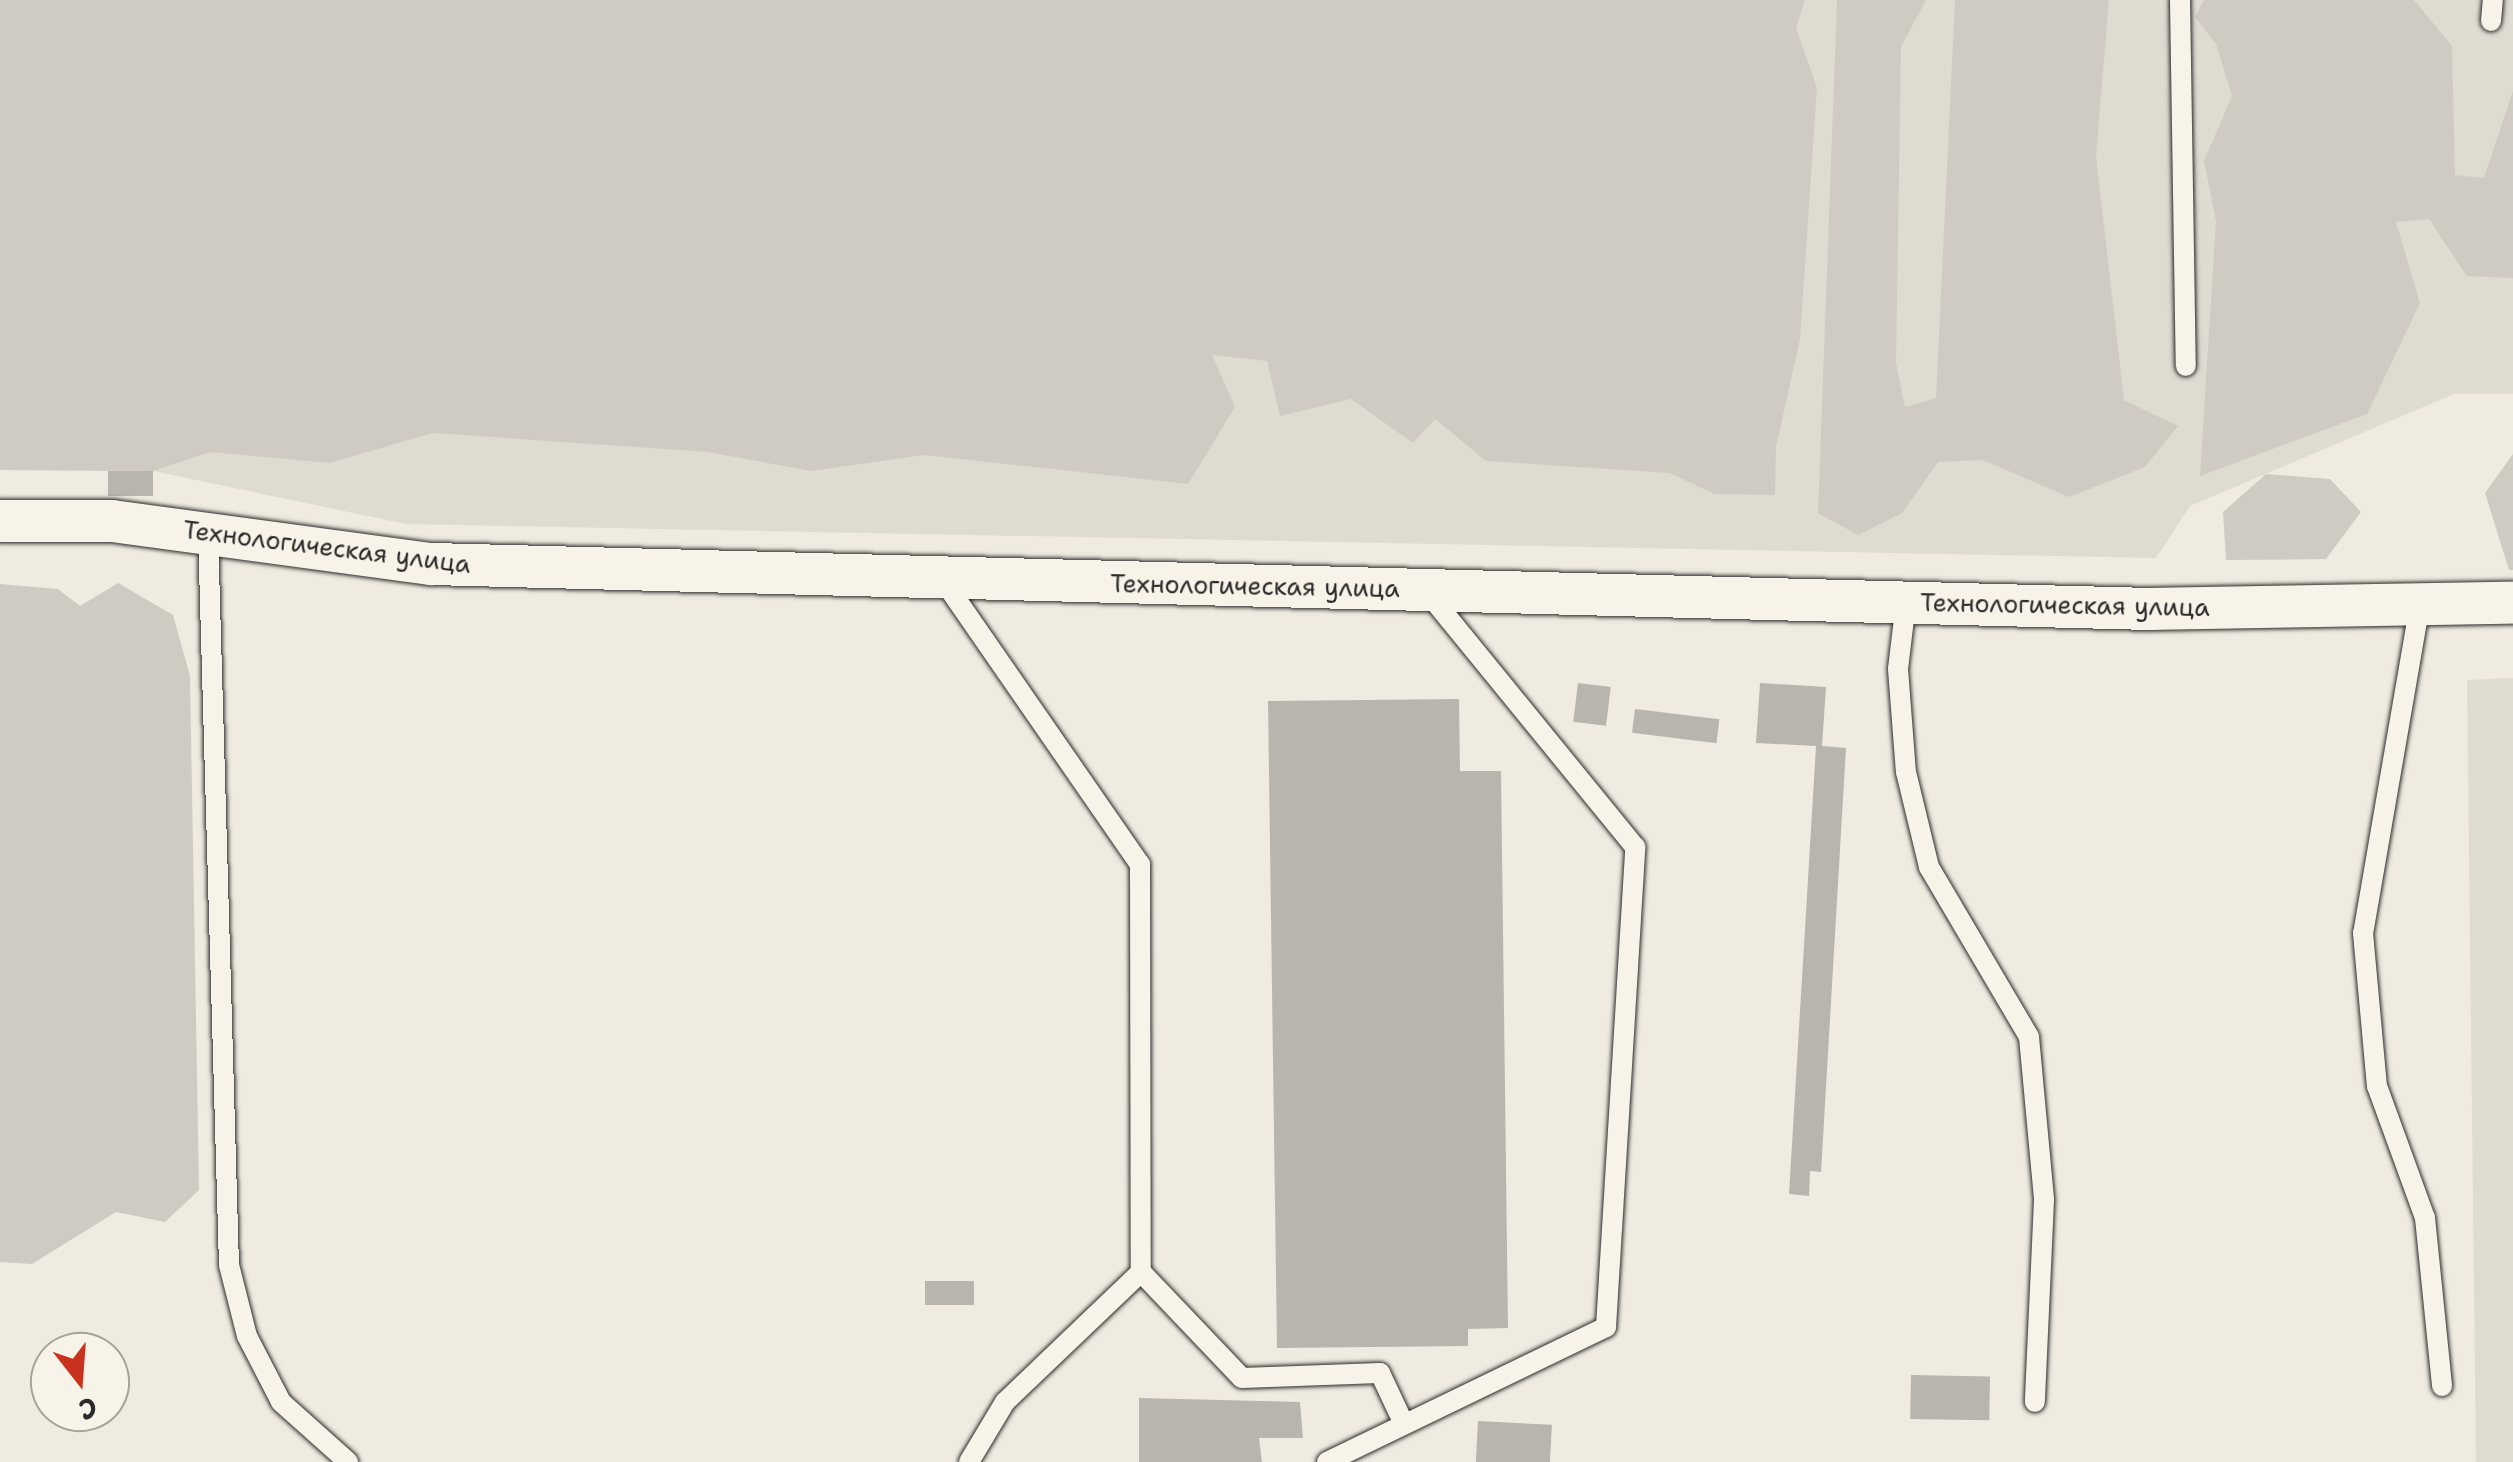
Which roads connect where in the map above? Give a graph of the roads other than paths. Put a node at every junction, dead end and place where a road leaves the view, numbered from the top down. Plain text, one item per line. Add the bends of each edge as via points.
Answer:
1 (2180, 0) edge
2 (2186, 366) dead end
3 (0, 522) edge
4 (208, 532) junction
5 (942, 580) junction
6 (1425, 590) junction
7 (1906, 602) junction
8 (2513, 602) edge
9 (2420, 604) junction
10 (1141, 1272) junction
11 (2442, 1386) dead end
12 (2035, 1402) dead end
13 (1404, 1424) junction
14 (348, 1462) edge
15 (969, 1462) edge
16 (1327, 1462) edge

1 - 2 lane
3 - 4 street, Технологическая улица
4 - 5 street, Технологическая улица via 432,564
4 - 14 lane via 229,1265 247,1336 281,1402
5 - 6 street, Технологическая улица
5 - 10 lane via 1140,864
6 - 7 street, Технологическая улица
6 - 13 lane via 1635,847 1606,1328
7 - 9 street, Технологическая улица
7 - 12 lane via 1898,669 1906,772 1928,867 2029,1037 2044,1200
8 - 9 street, Технологическая улица
9 - 11 lane via 2363,933 2377,1086 2425,1218
10 - 13 lane via 1242,1378 1380,1373
10 - 15 lane via 1006,1402
13 - 16 lane

